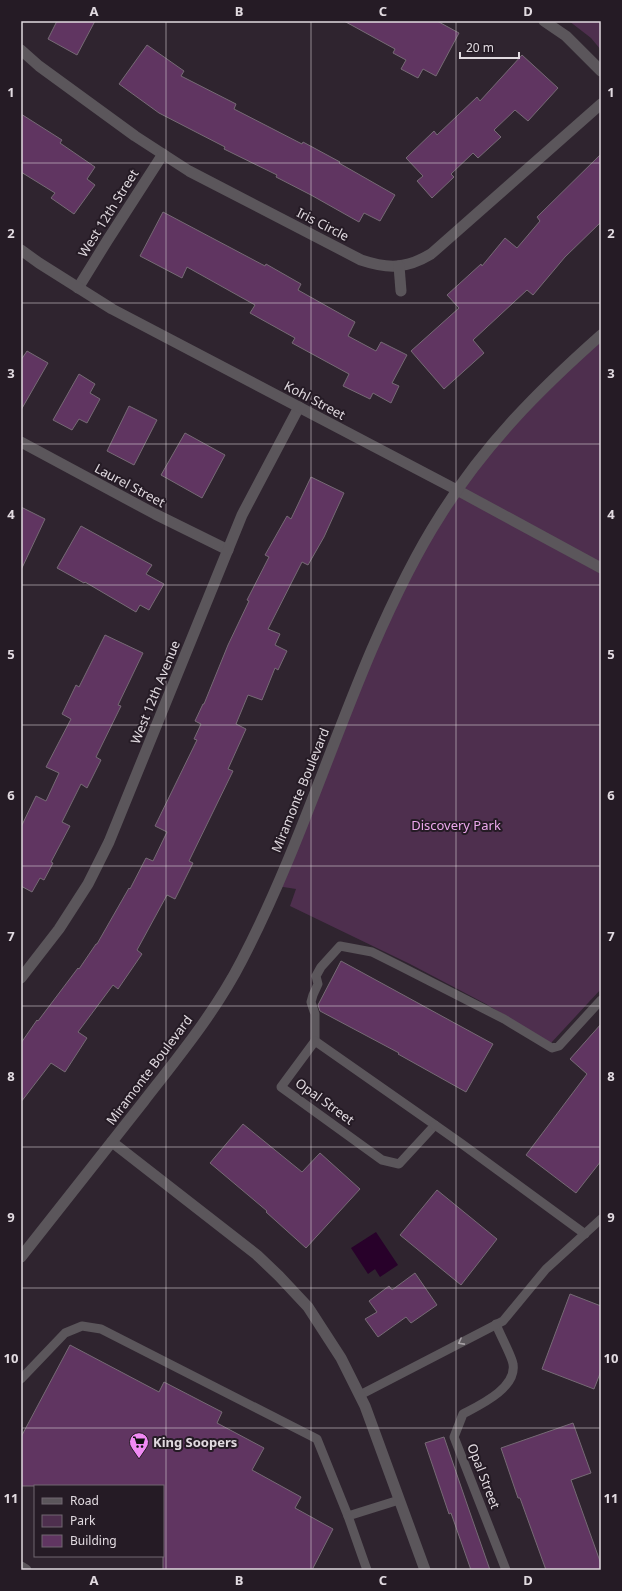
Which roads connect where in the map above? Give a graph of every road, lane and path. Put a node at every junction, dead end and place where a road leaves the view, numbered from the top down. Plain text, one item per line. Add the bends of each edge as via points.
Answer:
1 (544, 21) edge
2 (21, 50) edge
3 (601, 71) edge
4 (601, 104) edge
5 (163, 154) junction
6 (21, 250) edge
7 (399, 266) junction
8 (78, 288) junction
9 (401, 290) dead end
10 (601, 335) edge
11 (299, 407) junction
12 (21, 442) edge
13 (457, 490) junction
14 (228, 550) junction
15 (601, 568) edge
16 (21, 978) edge
17 (601, 1000) edge
18 (315, 1041) junction
19 (435, 1125) junction
20 (112, 1142) junction
21 (601, 1219) edge
22 (585, 1234) junction
23 (21, 1258) edge
24 (496, 1324) junction
25 (21, 1379) edge
26 (360, 1395) junction
27 (399, 1500) junction
28 (348, 1516) junction
29 (21, 1567) edge
30 (26, 1570) edge
31 (367, 1570) edge
32 (425, 1570) edge
33 (506, 1570) edge

1 - 3 street via 566,36
2 - 5 street, Iris Circle via 39,66
4 - 7 street, Iris Circle via 431,254 421,260
5 - 7 street, Iris Circle via 189,171 361,260 376,265
5 - 8 street, West 12th Street
6 - 8 street, Kohl Street
7 - 9 street
8 - 11 street, Kohl Street via 112,309
10 - 13 street, Miramonte Boulevard via 528,404 475,464
11 - 13 street, Kohl Street
11 - 14 street, West 12th Avenue via 242,515
12 - 14 street, Laurel Street
13 - 15 street, Kohl Street
13 - 20 street, Miramonte Boulevard via 418,552 381,629 277,886 241,963 202,1025
14 - 16 street, West 12th Avenue via 109,842 88,884 59,929
17 - 18 lane via 559,1046 552,1048 398,964 372,952 340,946 316,976 318,984 311,1002 315,1014
18 - 19 lane
18 - 19 lane, Opal Street via 281,1087 382,1160 399,1164
19 - 22 lane
20 - 23 street, Miramonte Boulevard
20 - 26 street via 279,1276 308,1307 321,1326
21 - 22 lane
22 - 24 lane via 546,1270 503,1321
24 -> 26 lane
24 - 33 lane, Opal Street via 513,1364 511,1381 491,1399 463,1414 454,1437
25 - 28 lane via 65,1333 82,1326 101,1329 317,1439
26 - 27 street
27 - 28 lane
27 - 32 street
28 - 31 lane
29 - 30 street

